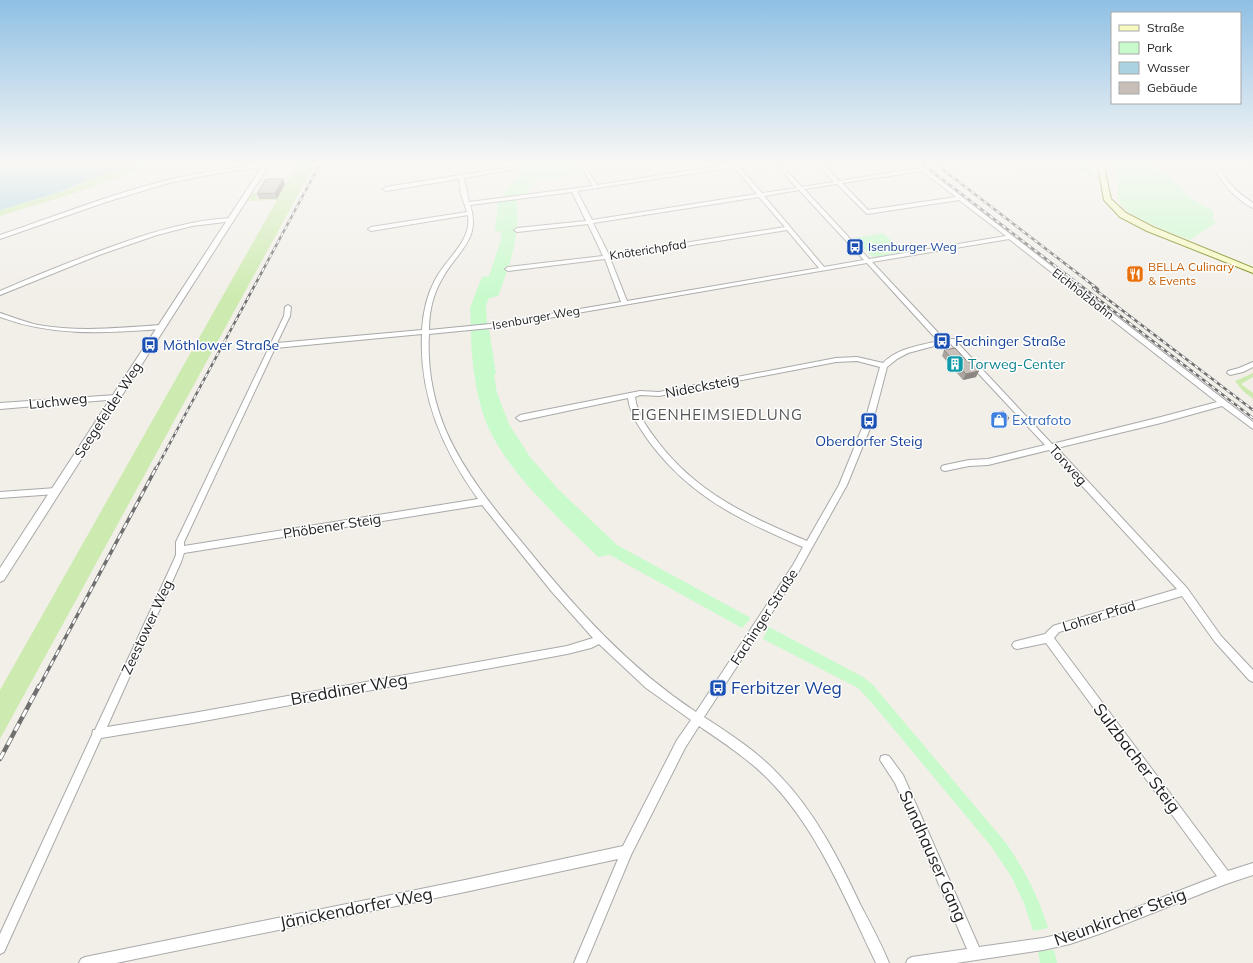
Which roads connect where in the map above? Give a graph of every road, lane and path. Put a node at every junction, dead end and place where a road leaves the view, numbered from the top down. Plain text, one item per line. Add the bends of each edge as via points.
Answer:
1 (88, 207) edge
2 (239, 207) edge
3 (469, 207) edge
4 (582, 207) edge
5 (682, 207) edge
6 (771, 207) edge
7 (818, 207) edge
8 (862, 207) edge
9 (901, 207) edge
10 (971, 207) edge
11 (1115, 207) edge
12 (470, 213) junction
13 (231, 220) junction
14 (590, 222) junction
15 (788, 228) junction
16 (371, 229) dead end
17 (517, 230) dead end
18 (0, 237) edge
19 (1010, 237) junction
20 (607, 257) junction
21 (868, 261) junction
22 (508, 269) dead end
23 (823, 269) junction
24 (1253, 271) edge
25 (0, 293) edge
26 (625, 303) junction
27 (288, 307) dead end
28 (0, 315) edge
29 (161, 327) junction
30 (426, 332) junction
31 (942, 342) junction
32 (273, 346) junction
33 (1253, 364) edge
34 (884, 366) junction
35 (1230, 372) dead end
36 (631, 395) junction
37 (116, 397) junction
38 (1222, 403) junction
39 (0, 406) edge
40 (520, 418) dead end
41 (1253, 426) edge
42 (1051, 447) junction
43 (945, 468) dead end
44 (56, 491) junction
45 (0, 495) edge
46 (484, 501) junction
47 (809, 546) junction
48 (180, 550) junction
49 (0, 577) edge
50 (1184, 591) junction
51 (1048, 638) junction
52 (600, 639) junction
53 (1017, 645) dead end
54 (1253, 677) edge
55 (697, 718) junction
56 (97, 734) junction
57 (885, 760) dead end
58 (627, 851) junction
59 (1253, 869) edge
60 (1226, 878) junction
61 (0, 948) edge
62 (976, 954) junction
63 (85, 963) edge
64 (580, 963) edge
65 (883, 963) edge
66 (912, 963) edge

1 - 18 street
2 - 13 street, Seegefelder Weg
3 - 12 street
4 - 14 street
5 - 14 street
6 - 15 street
7 - 21 street
8 - 9 street via 867,212
10 - 19 street, Eichholzbahn
11 - 24 main road via 1150,229
12 - 16 street
12 - 30 street via 472,222 463,245 435,285
13 - 25 street via 196,224 143,237
13 - 29 street, Seegefelder Weg
14 - 17 street
14 - 20 street
15 - 20 street, Knöterichpfad
15 - 23 street
19 - 21 street, Isenburger Weg
19 - 38 street, Eichholzbahn
20 - 22 street, Knöterichpfad
20 - 26 street
21 - 23 street, Isenburger Weg
21 - 31 street
23 - 26 street, Isenburger Weg
26 - 30 street, Isenburger Weg via 490,326
27 - 32 street, Zeestower Weg via 287,316
28 - 29 street via 26,324 70,331
29 - 37 street, Seegefelder Weg
30 - 32 street, Isenburger Weg
30 - 46 street via 427,378 435,411 450,448
31 - 34 street via 900,353
31 - 42 street, Torweg via 952,340
32 - 48 street, Zeestower Weg via 180,542
33 - 35 street
34 - 36 street, Nidecksteig via 857,359 836,360 659,394
34 - 47 street, Fachinger Straße via 869,420 850,470
36 - 40 street, Nidecksteig
36 - 47 street via 632,406 640,423 658,449 685,476 739,515
37 - 39 street, Luchweg
37 - 44 street, Seegefelder Weg
38 - 41 street, Eichholzbahn
38 - 42 street
42 - 43 street via 987,462
42 - 50 street, Torweg
44 - 45 street
44 - 49 street, Seegefelder Weg
46 - 48 street, Phöbener Steig
46 - 52 street via 568,605
47 - 55 street, Fachinger Straße
48 - 56 street, Zeestower Weg via 177,562
50 - 51 street, Lohrer Pfad via 1056,629
50 - 54 street, Torweg via 1218,639
51 - 53 street, Lohrer Pfad
51 - 60 street, Sulzbacher Steig
52 - 55 street via 672,702
52 - 56 street, Breddiner Weg via 567,650
55 - 58 street, Fachinger Straße via 681,744
55 - 65 street via 752,756 792,796 831,859
56 - 61 street, Zeestower Weg
57 - 62 street, Sundhauser Gang via 899,779
58 - 63 street, Jänickendorfer Weg via 458,888
58 - 64 street, Fachinger Straße
59 - 60 street, Neunkircher Steig
60 - 62 street, Neunkircher Steig via 1070,938
62 - 66 street, Neunkircher Steig

